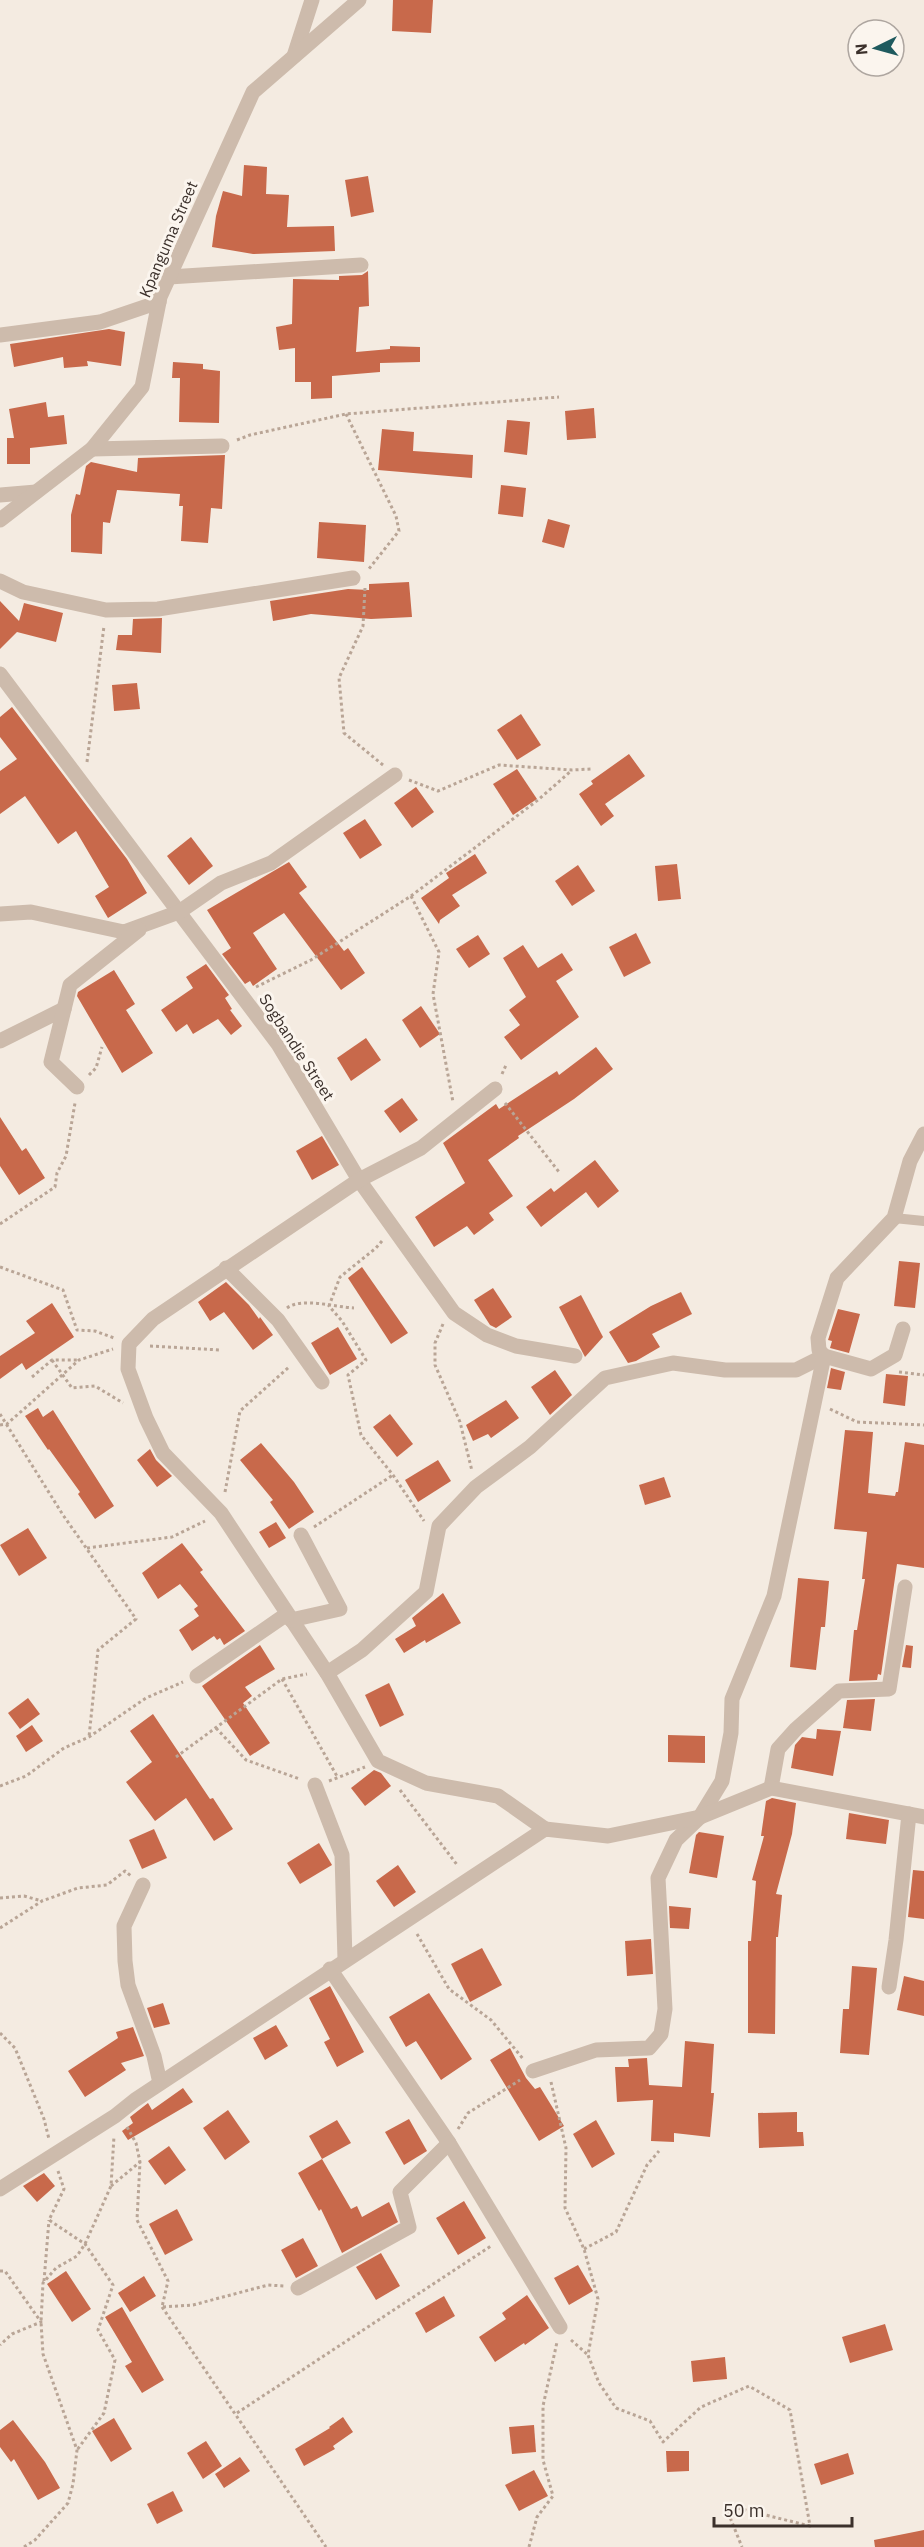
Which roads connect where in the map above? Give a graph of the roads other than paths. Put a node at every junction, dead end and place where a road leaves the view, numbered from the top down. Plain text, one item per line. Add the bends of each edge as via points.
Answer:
1 (312, 0) edge
2 (359, 0) edge
3 (294, 56) junction
4 (361, 265) dead end
5 (169, 277) junction
6 (159, 302) junction
7 (0, 335) edge
8 (222, 446) road end
9 (92, 449) junction
10 (36, 492) junction
11 (0, 495) edge
12 (0, 520) edge
13 (362, 578) road end
14 (0, 581) edge
15 (0, 674) edge
16 (395, 775) road end
17 (179, 912) junction
18 (0, 914) edge
19 (148, 923) junction
20 (64, 1009) junction
21 (0, 1041) edge
22 (77, 1087) road end
23 (495, 1089) road end
24 (924, 1134) edge
25 (359, 1180) junction
26 (894, 1218) junction
27 (924, 1221) edge
28 (226, 1268) junction
29 (903, 1329) dead end
30 (575, 1356) dead end
31 (824, 1356) junction
32 (322, 1382) dead end
33 (301, 1535) road end
34 (905, 1587) dead end
35 (289, 1617) junction
36 (327, 1673) junction
37 (197, 1676) road end
38 (315, 1785) road end
39 (771, 1788) junction
40 (916, 1815) edge
41 (700, 1817) junction
42 (545, 1829) junction
43 (143, 1885) road end
44 (345, 1959) junction
45 (330, 1969) junction
46 (889, 1987) dead end
47 (540, 2068) road end
48 (160, 2083) junction
49 (449, 2143) junction
50 (0, 2189) edge
51 (298, 2288) road end
52 (560, 2327) road end

1 - 3 street
2 - 3 street, Kpanguma Street
3 - 5 street, Kpanguma Street via 253,92
4 - 5 street
5 - 6 street, Kpanguma Street
6 - 7 street via 100,322
6 - 9 street, Kpanguma Street via 142,387
8 - 9 street
9 - 10 street, Kpanguma Street
10 - 11 street
10 - 12 street, Kpanguma Street
13 - 14 street via 158,609 106,610 23,592
15 - 17 street, Sogbandie Street
16 - 17 street via 271,863 221,883
17 - 19 street
17 - 25 street, Sogbandie Street via 278,1044
18 - 19 street via 31,912 124,932
19 - 20 street via 70,985
20 - 21 street
20 - 22 street via 51,1062
23 - 25 street via 421,1148
24 - 26 street via 910,1161
25 - 28 street
25 - 30 street, Sogbandie Street via 454,1313 487,1335 516,1346
26 - 27 lane
26 - 31 street via 837,1278 818,1338
28 - 32 street via 278,1320
28 - 35 street via 153,1319 129,1344 128,1369 163,1453 221,1513
29 - 31 street via 895,1355 871,1369
31 - 36 street via 796,1370 725,1370 673,1363 605,1378 530,1447 476,1487 439,1526 426,1592 362,1650
31 - 41 street via 774,1596 732,1699 722,1782
33 - 35 street via 340,1609
34 - 39 street via 889,1689 839,1691 778,1749
35 - 36 street
35 - 37 street
36 - 42 street via 378,1761 426,1783 498,1796
38 - 44 street via 342,1856
39 - 40 street
39 - 41 street
40 - 46 street
41 - 42 street via 609,1836
41 - 47 street via 676,1840 657,1878 665,2009 661,2034 649,2048 596,2050
42 - 44 street
43 - 48 street via 124,1926 125,1961 128,1985
44 - 45 street
45 - 48 street
45 - 49 street
48 - 50 street
49 - 51 street via 400,2192 409,2227
49 - 52 street

